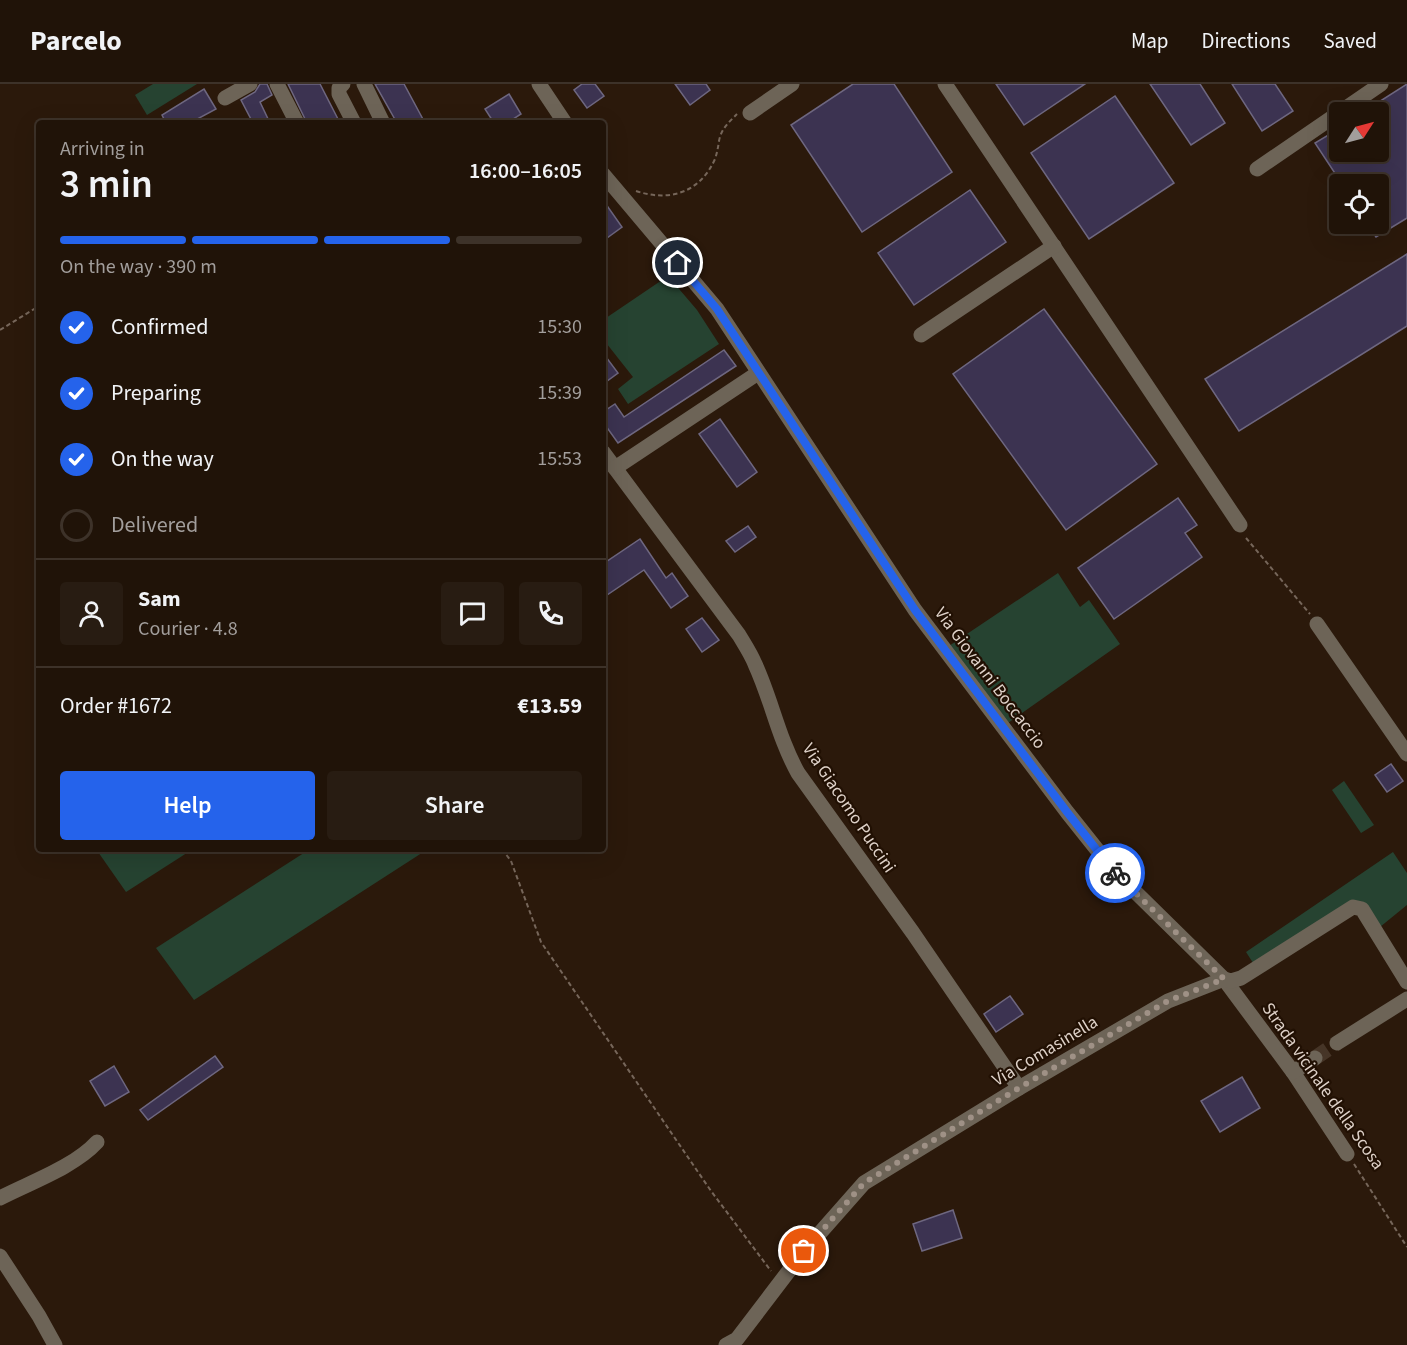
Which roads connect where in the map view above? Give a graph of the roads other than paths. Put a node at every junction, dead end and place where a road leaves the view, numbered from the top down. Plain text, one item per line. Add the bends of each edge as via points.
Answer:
1 (250, 84) edge
2 (277, 84) edge
3 (364, 84) edge
4 (558, 84) edge
5 (792, 84) edge
6 (945, 84) edge
7 (1381, 84) edge
8 (340, 85) edge
9 (542, 89) edge
10 (225, 98) dead end
11 (753, 111) road end
12 (295, 120) edge
13 (352, 120) edge
14 (382, 120) edge
15 (564, 120) edge
16 (1257, 169) dead end
17 (607, 179) edge
18 (1054, 246) junction
19 (921, 335) dead end
20 (758, 373) junction
21 (606, 456) edge
22 (615, 468) junction
23 (1240, 525) road end
24 (1317, 624) road end
25 (1404, 745) edge
26 (1224, 979) junction
27 (1407, 982) edge
28 (1407, 999) edge
29 (1337, 1043) tunnel mouth
30 (1315, 1058) tunnel mouth
31 (1293, 1072) junction
32 (1019, 1088) junction
33 (97, 1142) dead end
34 (1347, 1154) road end
35 (0, 1198) edge
36 (0, 1256) edge
37 (55, 1345) edge
38 (726, 1345) edge

1 - 10 street
2 - 12 street
3 - 14 street
4 - 9 street
5 - 11 street
6 - 18 street
7 - 16 street
8 - 13 street via 339,94
9 - 15 street
17 - 20 street, Via Giovanni Boccaccio via 705,294
18 - 19 street
18 - 23 street
20 - 22 street
20 - 26 street, Via Giovanni Boccaccio via 915,610 1067,812 1113,871
21 - 22 street, Via Giacomo Puccini
22 - 32 street, Via Giacomo Puccini via 739,635 755,662 777,730 798,773
24 - 25 street
26 - 27 street, Via Comasinella via 1241,978 1357,907 1368,917
26 - 31 street, Strada vicinale della Scosa
26 - 32 street, Via Comasinella via 1168,1001
28 - 29 street
30 - 31 street
31 - 34 street, Strada vicinale della Scosa
32 - 38 street, Via Comasinella via 864,1183 736,1339
33 - 35 street via 88,1152
36 - 37 street

